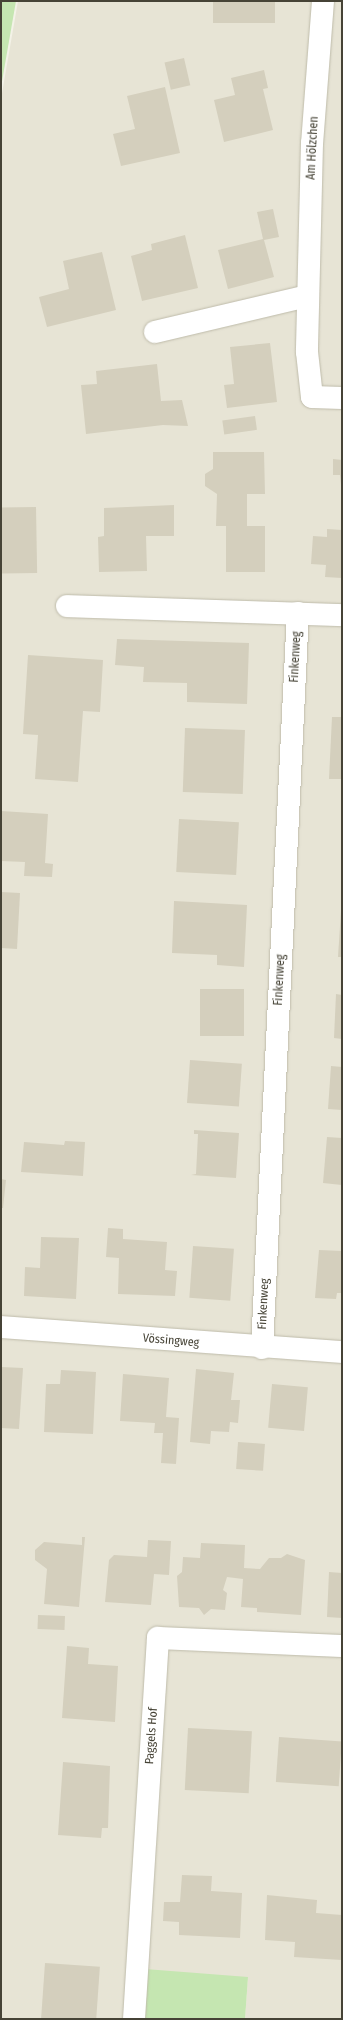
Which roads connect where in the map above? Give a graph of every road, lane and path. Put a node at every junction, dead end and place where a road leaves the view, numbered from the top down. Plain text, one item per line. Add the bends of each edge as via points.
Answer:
1 (323, 1) edge
2 (307, 296) junction
3 (156, 332) dead end
4 (342, 398) edge
5 (67, 606) dead end
6 (298, 613) junction
7 (342, 615) edge
8 (1, 1327) edge
9 (262, 1348) junction
10 (342, 1352) edge
11 (342, 1646) edge
12 (134, 2019) edge

1 - 2 street, Am Hölzchen via 312,143
2 - 3 street
2 - 4 street, Am Hölzchen via 307,352 312,397
5 - 6 street
6 - 7 street
6 - 9 street, Finkenweg
8 - 9 street, Vössingweg
9 - 10 street, Vössingweg
11 - 12 street, Paggels Hof via 158,1638

